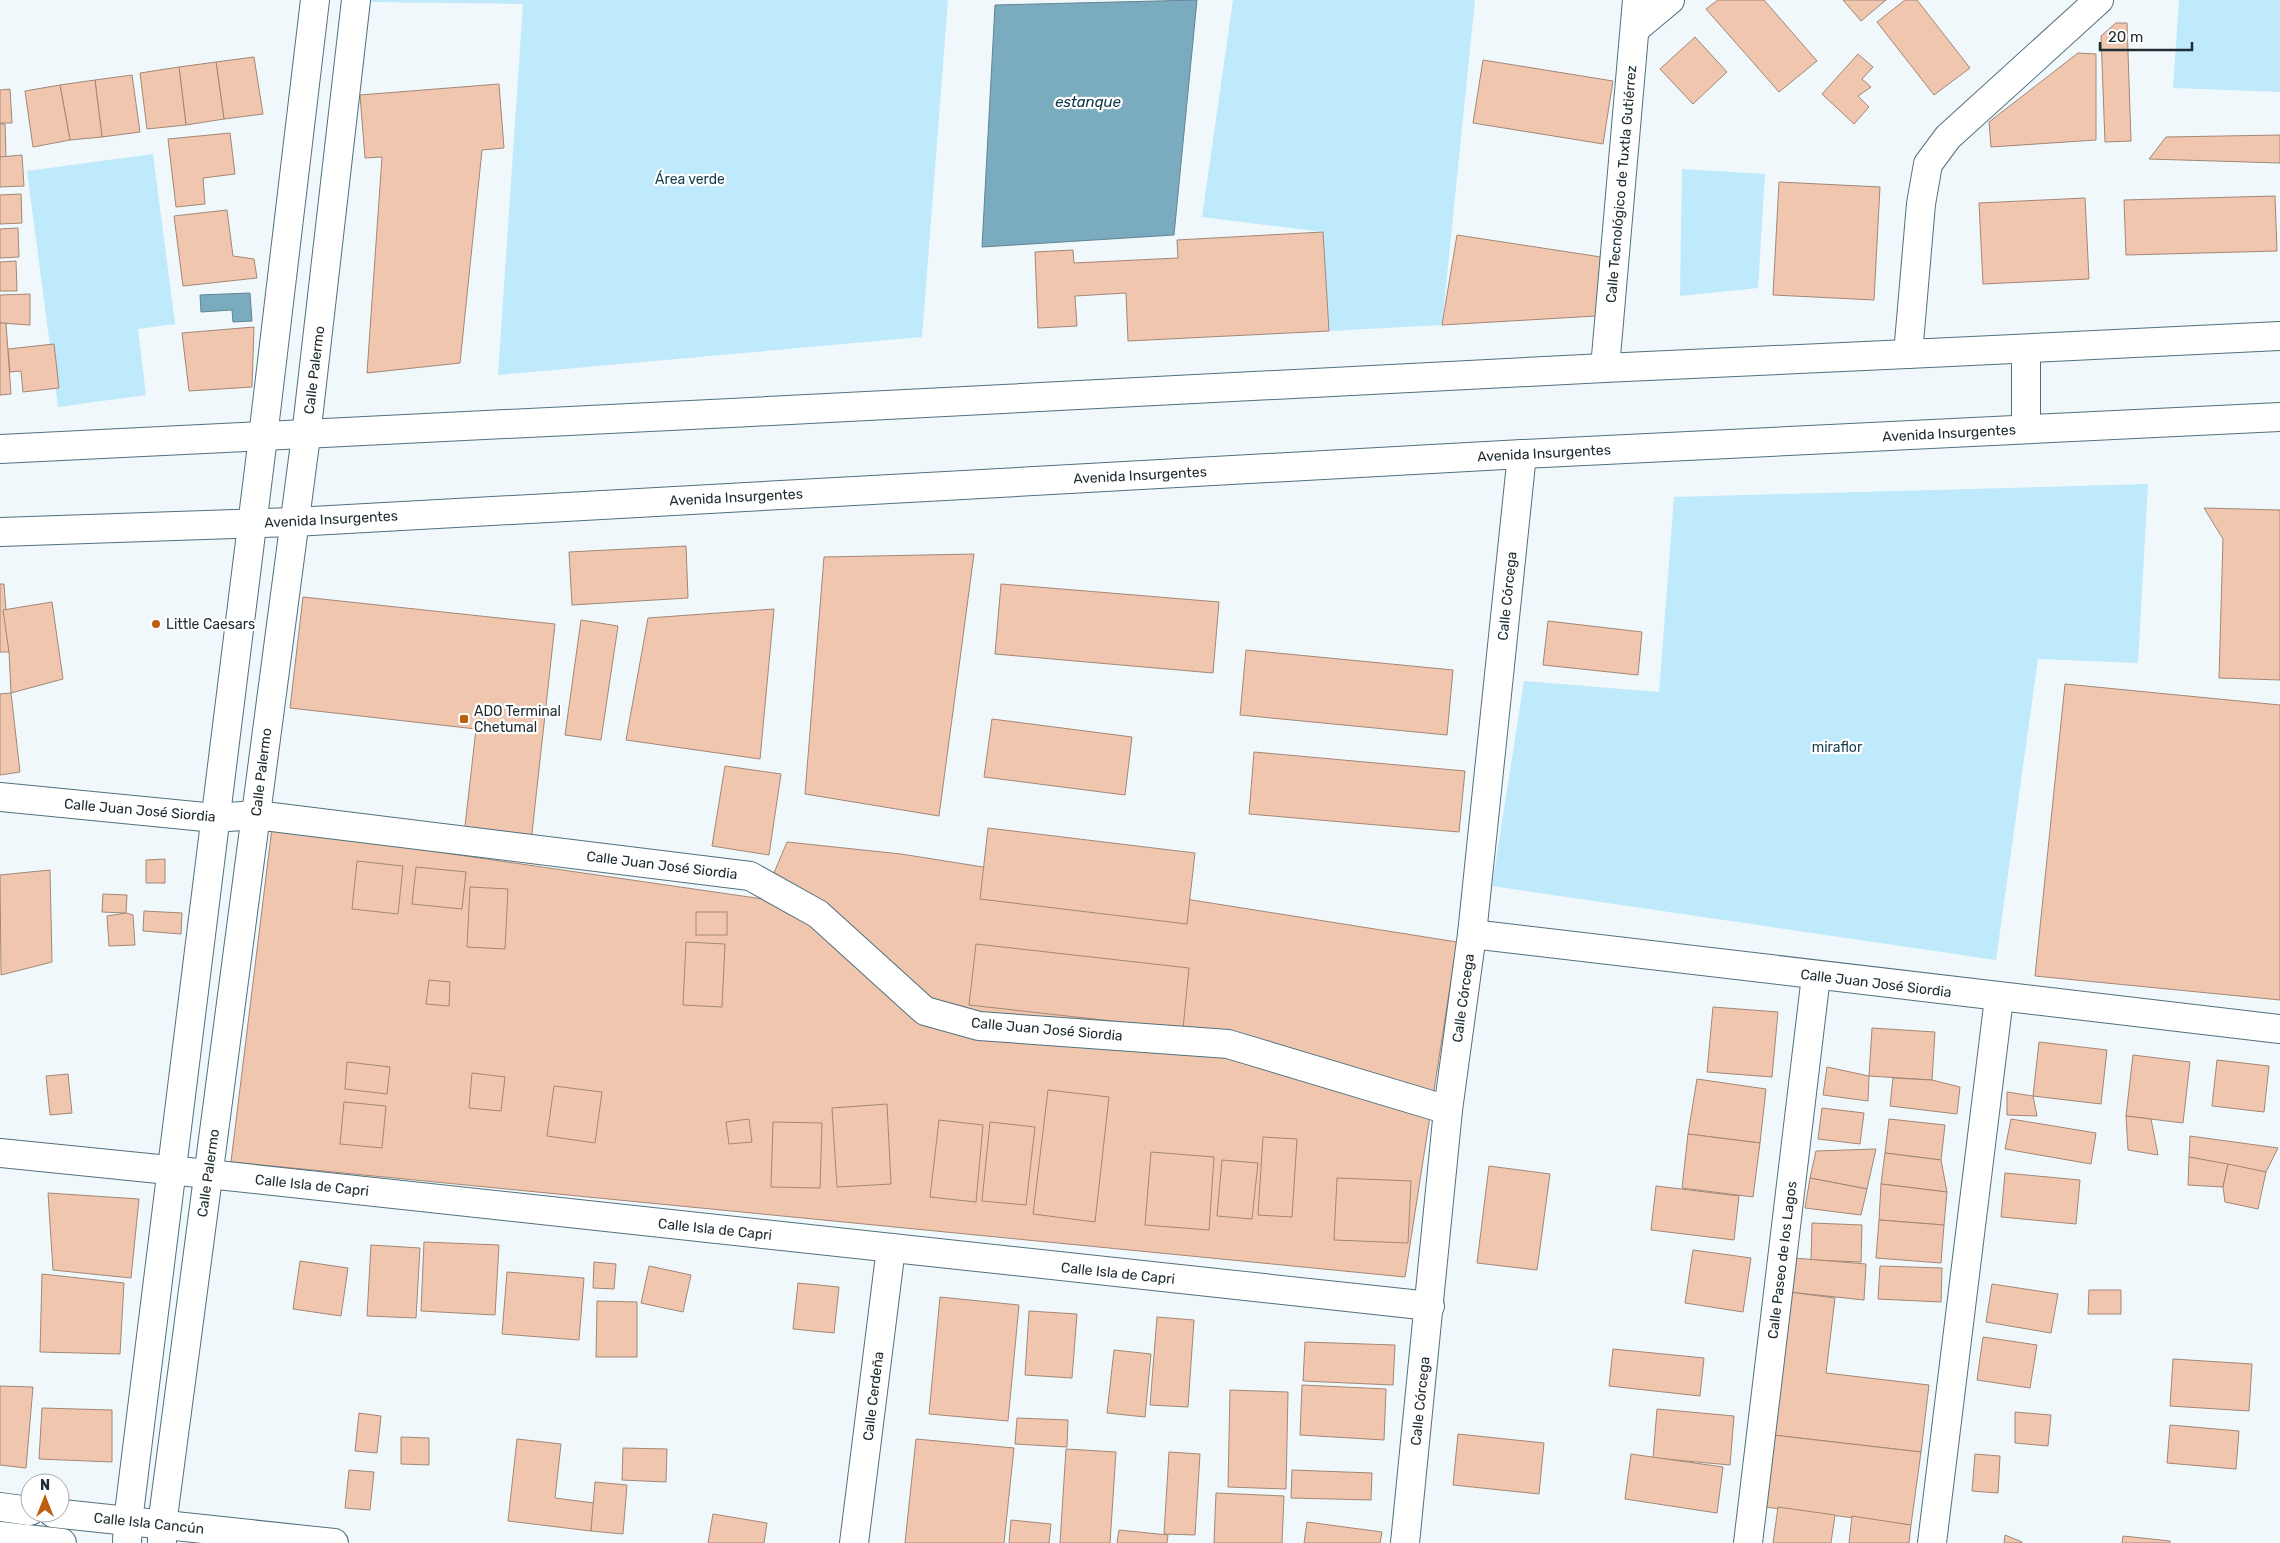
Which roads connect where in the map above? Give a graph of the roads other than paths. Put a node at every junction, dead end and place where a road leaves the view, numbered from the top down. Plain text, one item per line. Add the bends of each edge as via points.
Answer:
1 (315, 0) edge
2 (356, 0) edge
3 (1637, 0) edge
4 (1670, 0) edge
5 (2099, 0) edge
6 (1635, 29) junction
7 (2280, 336) edge
8 (2026, 350) junction
9 (1908, 354) junction
10 (1605, 368) junction
11 (2280, 417) edge
12 (2026, 429) junction
13 (306, 436) junction
14 (263, 437) junction
15 (0, 449) edge
16 (1522, 454) junction
17 (252, 522) junction
18 (294, 522) junction
19 (0, 532) edge
20 (0, 797) edge
21 (256, 815) junction
22 (215, 818) junction
23 (1472, 934) junction
24 (1816, 976) junction
25 (1999, 998) junction
26 (2280, 1029) edge
27 (1448, 1110) junction
28 (0, 1153) edge
29 (171, 1171) junction
30 (208, 1174) junction
31 (891, 1248) junction
32 (1430, 1306) junction
33 (0, 1507) edge
34 (20, 1509) edge
35 (70, 1517) edge
36 (128, 1532) edge
37 (162, 1534) edge
38 (0, 1536) edge
39 (62, 1543) edge
40 (334, 1543) edge
41 (854, 1543) edge
42 (1405, 1543) edge
43 (1748, 1543) edge
44 (1932, 1543) edge

1 - 14 street
2 - 13 street, Calle Palermo
3 - 6 street, Calle Tecnológico de Tuxtla Gutiérrez
4 - 6 street
5 - 9 street via 1948,137 1928,164 1921,204
6 - 10 street, Calle Tecnológico de Tuxtla Gutiérrez
7 - 8 street
8 - 9 street
8 - 12 street
9 - 10 street
10 - 13 street
11 - 12 street, Avenida Insurgentes
12 - 16 street, Avenida Insurgentes
13 - 14 street
13 - 18 street, Calle Palermo
14 - 15 street
14 - 17 street
16 - 18 street, Avenida Insurgentes
16 - 23 street, Calle Córcega
17 - 18 street, Avenida Insurgentes
17 - 19 street, Avenida Insurgentes
17 - 22 street
18 - 21 street, Calle Palermo
20 - 22 street, Calle Juan José Siordia
21 - 22 street, Calle Juan José Siordia
21 - 27 street, Calle Juan José Siordia via 750,876 818,914 925,1011 979,1026 1228,1044
21 - 30 street, Calle Palermo
22 - 29 street
23 - 24 street, Calle Juan José Siordia
23 - 27 street, Calle Córcega
24 - 25 street, Calle Juan José Siordia
24 - 43 street, Calle Paseo de los Lagos
25 - 26 street, Calle Juan José Siordia
25 - 44 street
27 - 32 street, Calle Córcega
28 - 29 street, Calle Isla de Capri
29 - 30 street, Calle Isla de Capri
29 - 36 street
30 - 31 street, Calle Isla de Capri
30 - 37 street, Calle Palermo
31 - 32 street, Calle Isla de Capri
31 - 41 street, Calle Cerdeña
32 - 42 street, Calle Córcega
33 - 34 street
35 - 36 street, Calle Isla Cancún
36 - 37 street, Calle Isla Cancún
37 - 40 street, Calle Isla Cancún
38 - 39 street

